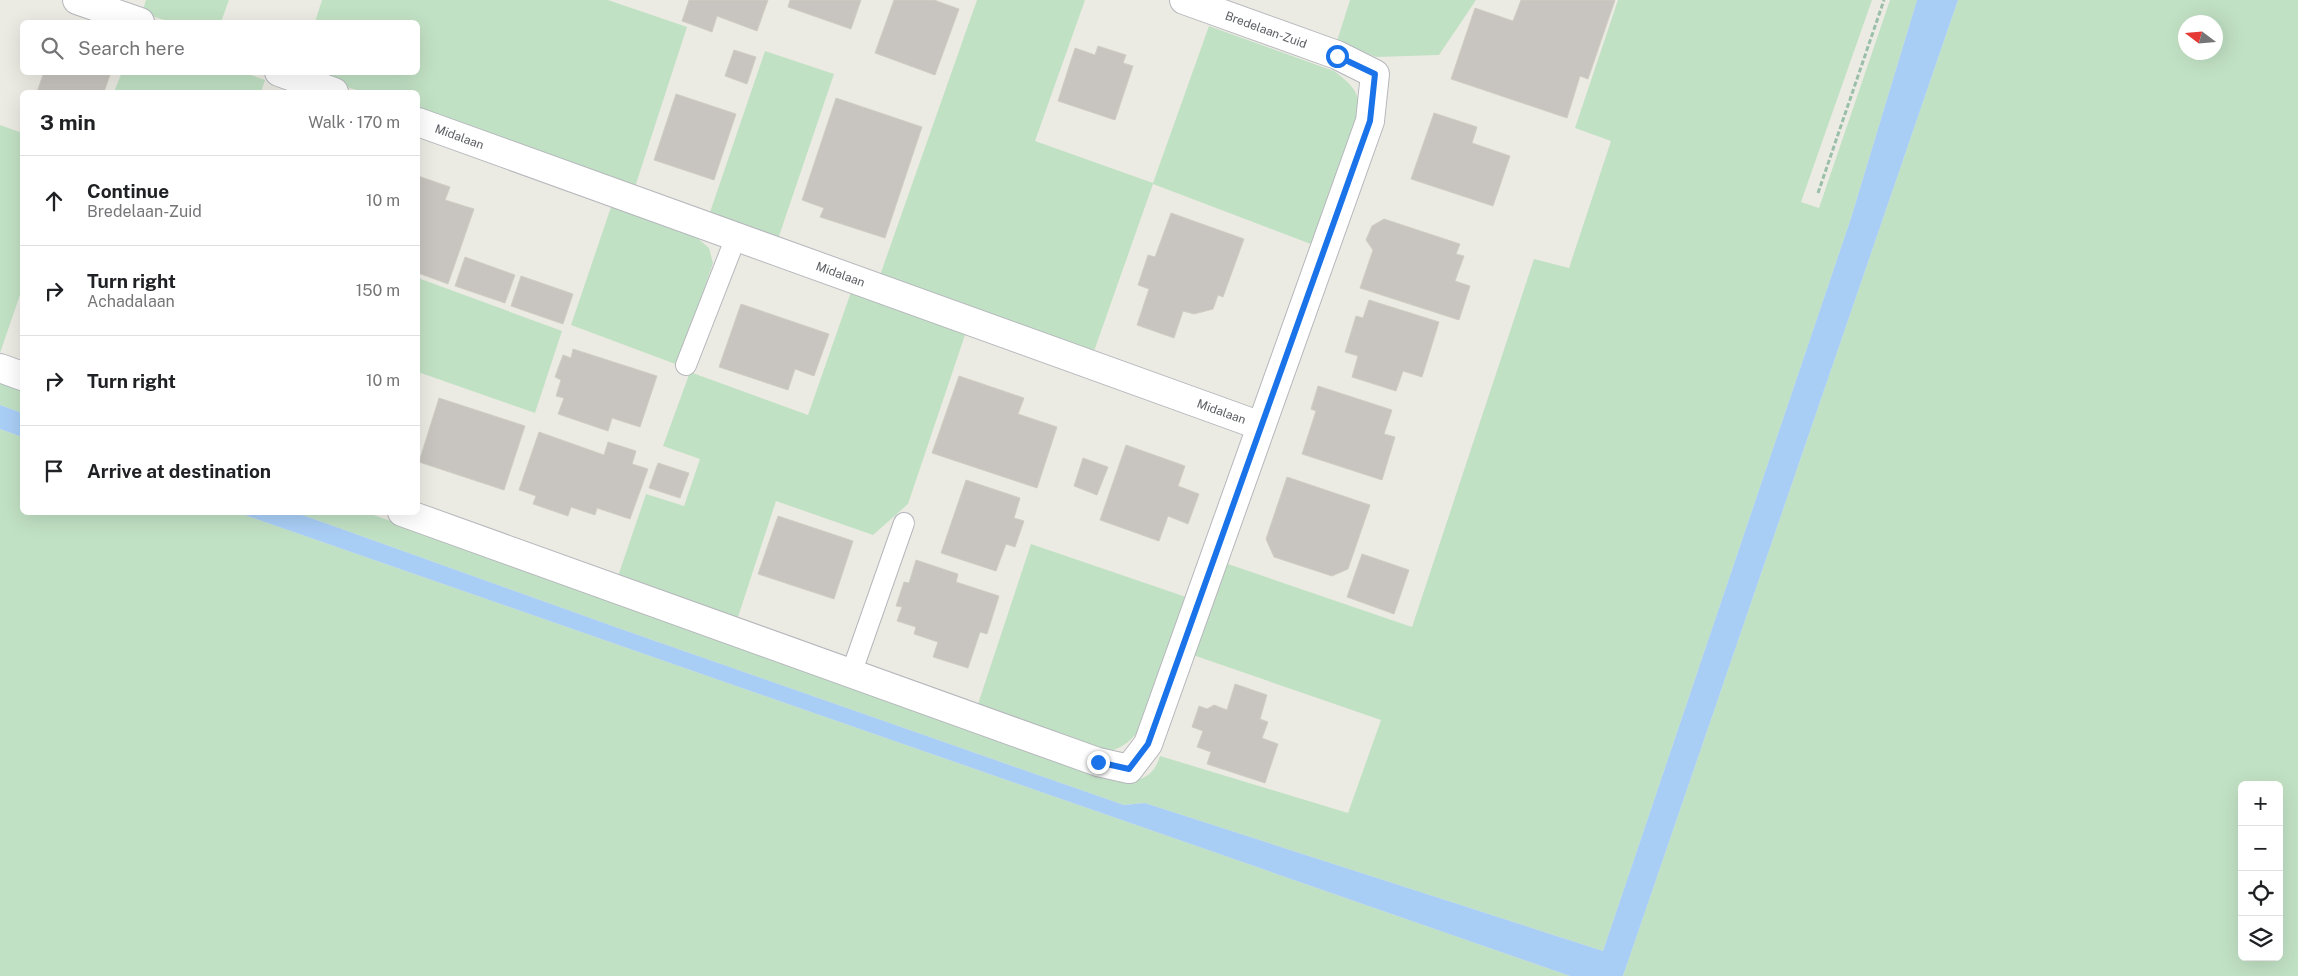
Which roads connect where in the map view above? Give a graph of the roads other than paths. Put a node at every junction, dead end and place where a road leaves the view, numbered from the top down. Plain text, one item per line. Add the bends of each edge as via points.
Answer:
1 (77, 0) edge
2 (1184, 0) edge
3 (134, 20) edge
4 (287, 75) edge
5 (328, 90) edge
6 (420, 123) edge
7 (736, 237) junction
8 (686, 365) dead end
9 (0, 368) edge
10 (20, 375) edge
11 (1261, 426) junction
12 (410, 515) edge
13 (904, 523) dead end
14 (851, 674) junction

1 - 3 street
2 - 11 street, Bredelaan-Zuid via 1337,56 1375,74 1370,121
4 - 5 street
6 - 7 street, Midalaan
7 - 8 lane
7 - 11 street, Midalaan
9 - 10 street
11 - 14 street via 1148,744 1129,769 1098,762
12 - 14 street
13 - 14 lane

